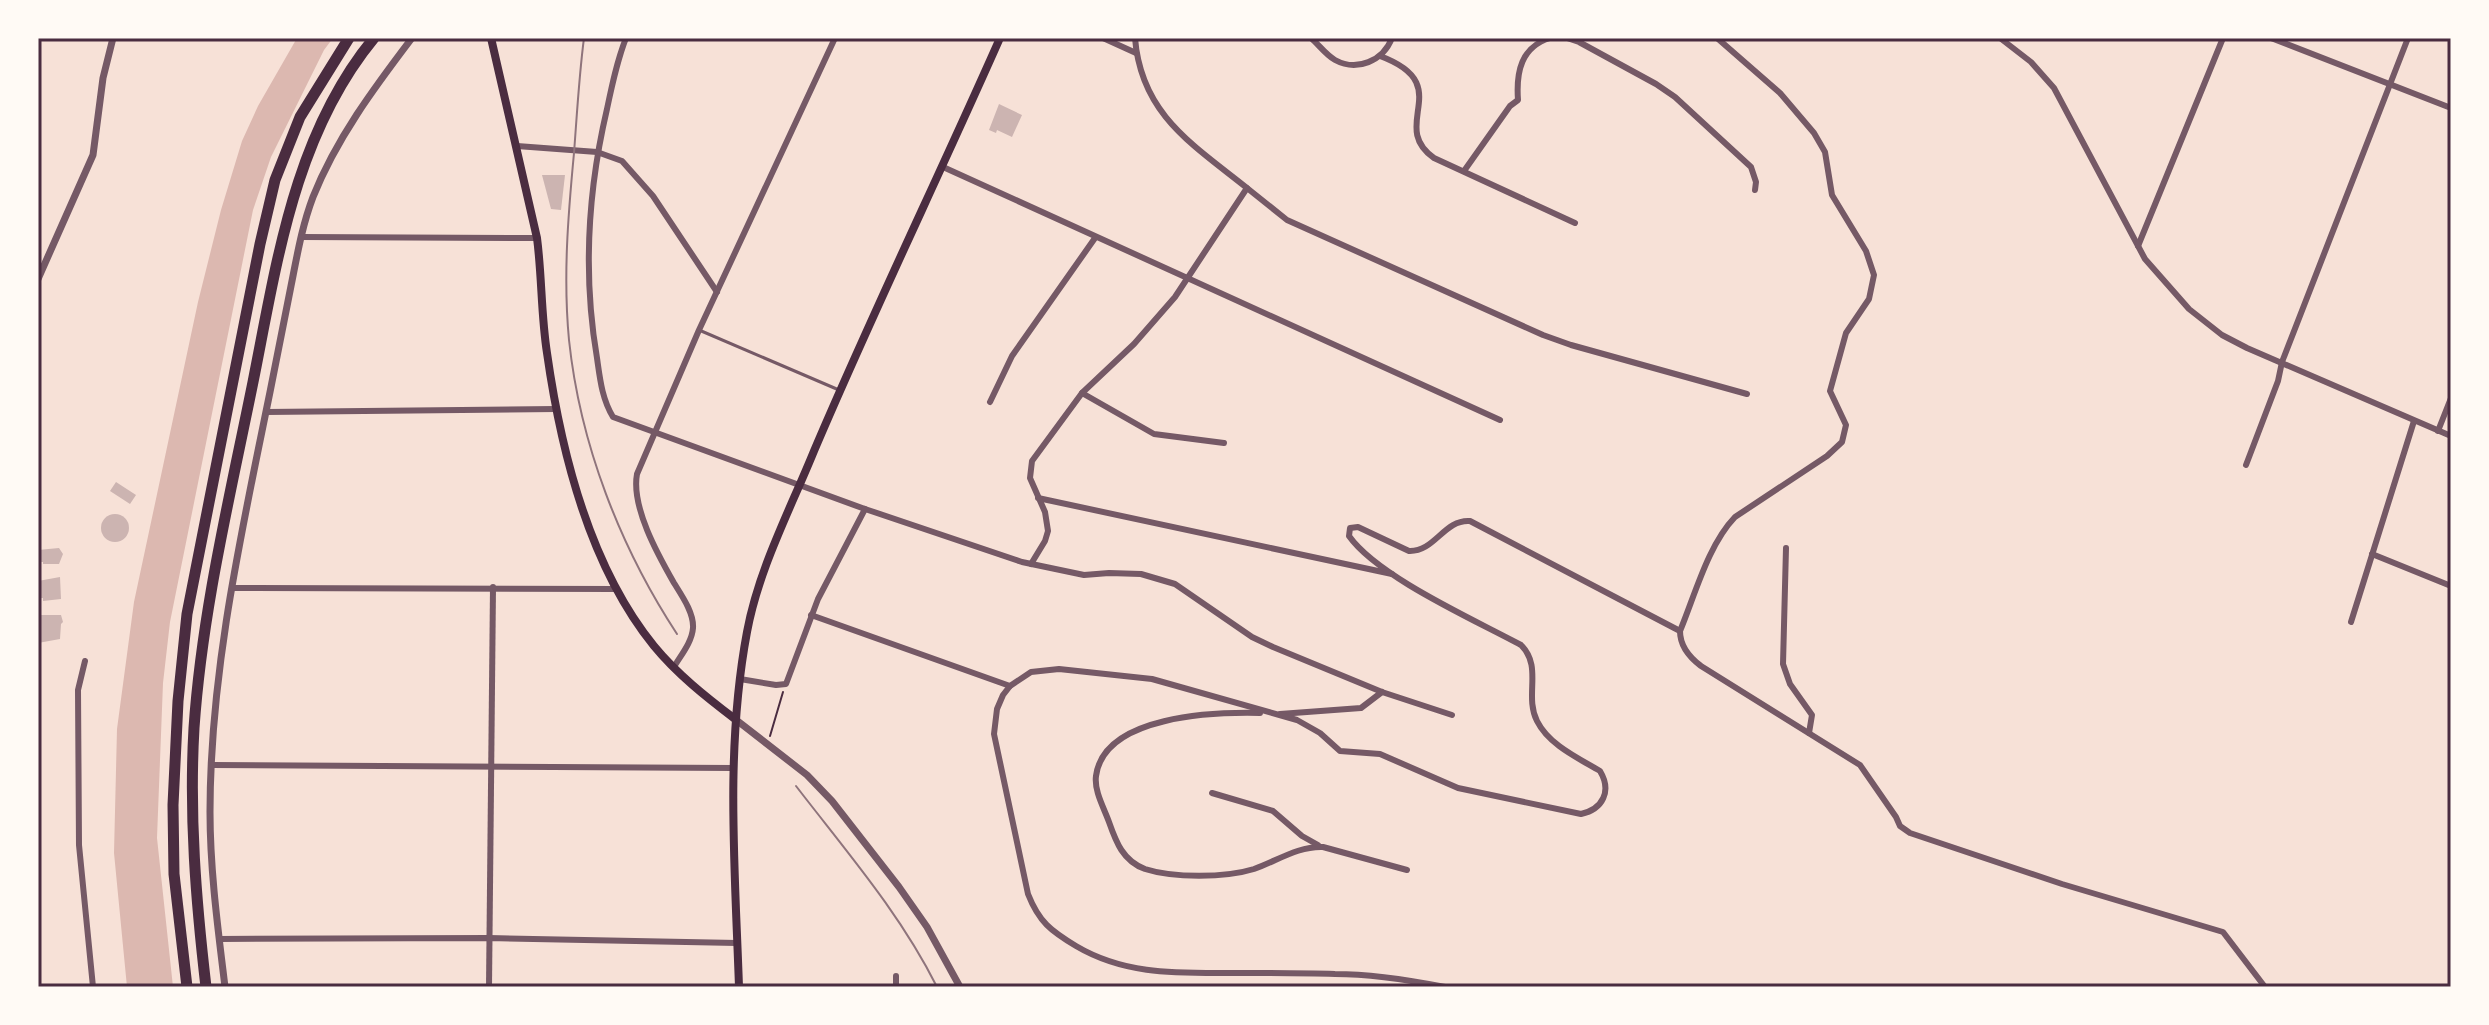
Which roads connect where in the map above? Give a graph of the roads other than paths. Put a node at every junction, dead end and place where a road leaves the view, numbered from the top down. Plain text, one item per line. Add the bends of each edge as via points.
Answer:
1 (113, 38) edge
2 (349, 38) edge
3 (374, 38) edge
4 (412, 38) edge
5 (491, 38) edge
6 (626, 38) edge
7 (835, 38) edge
8 (1000, 38) edge
9 (1103, 38) edge
10 (1135, 38) edge
11 (1311, 38) edge
12 (1392, 38) edge
13 (1550, 38) edge
14 (1567, 38) edge
15 (1717, 38) edge
16 (2000, 38) edge
17 (2223, 38) edge
18 (2271, 38) edge
19 (2408, 38) edge
20 (1136, 53) junction
21 (1380, 56) junction
22 (2390, 84) junction
23 (2451, 108) edge
24 (517, 146) junction
25 (597, 152) junction
26 (943, 167) junction
27 (1464, 171) junction
28 (1247, 188) junction
29 (1755, 190) dead end
30 (1575, 223) dead end
31 (301, 237) junction
32 (537, 238) junction
33 (1095, 238) junction
34 (2138, 246) junction
35 (38, 279) edge
36 (1187, 280) junction
37 (717, 292) junction
38 (699, 330) junction
39 (2282, 362) junction
40 (839, 390) junction
41 (1082, 393) junction
42 (1747, 394) dead end
43 (2451, 398) edge
44 (990, 402) dead end
45 (556, 409) junction
46 (266, 412) junction
47 (1500, 420) dead end
48 (2414, 421) junction
49 (2438, 431) junction
50 (655, 433) junction
51 (2451, 436) edge
52 (1224, 443) dead end
53 (2246, 465) dead end
54 (800, 486) junction
55 (1038, 498) junction
56 (865, 509) junction
57 (1786, 548) dead end
58 (2372, 554) junction
59 (1031, 564) junction
60 (1396, 575) junction
61 (2451, 586) edge
62 (493, 587) junction
63 (232, 588) junction
64 (616, 589) junction
65 (811, 615) junction
66 (2351, 622) dead end
67 (1680, 631) junction
68 (85, 661) dead end
69 (674, 667) junction
70 (740, 679) junction
71 (1010, 686) junction
72 (1382, 692) junction
73 (1275, 714) junction
74 (1452, 715) dead end
75 (735, 719) junction
76 (1809, 733) junction
77 (212, 765) junction
78 (491, 766) junction
79 (733, 768) junction
80 (1212, 793) dead end
81 (1323, 847) junction
82 (1407, 870) dead end
83 (489, 938) junction
84 (219, 939) junction
85 (737, 943) junction
86 (896, 976) dead end
87 (93, 987) edge
88 (187, 987) edge
89 (206, 987) edge
90 (225, 987) edge
91 (489, 987) edge
92 (739, 987) edge
93 (896, 987) edge
94 (960, 987) edge
95 (1445, 987) edge
96 (2265, 987) edge

1 - 35 street via 93,155
2 - 88 highway via 300,117 275,180 187,614 173,805 174,874
3 - 89 highway via 315,133 295,188 209,601 192,787 195,893
4 - 31 street via 343,137
5 - 24 main road
6 - 25 street
7 - 37 street
8 - 26 main road
9 - 20 street
10 - 20 street
11 - 21 street via 1348,65
12 - 21 street
13 - 27 street via 1535,44 1522,59 1518,100
14 - 29 street via 1675,97 1751,167
15 - 67 street via 1780,93 1814,133 1825,152 1832,195 1866,251 1874,275 1869,299 1846,333 1830,391 1846,425 1842,442 1726,527
16 - 34 street via 2054,88
17 - 34 street
18 - 22 street
19 - 22 street
20 - 28 street via 1147,89 1167,120
21 - 27 street via 1414,75 1420,100 1417,141 1423,151
22 - 23 street
22 - 39 street
24 - 25 street
24 - 32 main road
25 - 37 street via 622,161 636,176
25 - 50 street via 590,259 594,343 603,393 613,417
26 - 33 street
26 - 40 main road
27 - 30 street
28 - 36 street
28 - 42 street via 1287,220 1543,335
31 - 32 street
31 - 46 street
32 - 45 main road
33 - 36 street
33 - 44 street via 1012,356
34 - 39 street via 2203,322
36 - 41 street via 1156,321
36 - 47 street
37 - 38 street
38 - 40 lane
38 - 50 street
39 - 48 street
39 - 53 street
40 - 54 main road
41 - 52 street via 1154,434
41 - 55 street via 1032,461 1030,478
43 - 49 street
45 - 46 street
45 - 64 main road via 585,516
46 - 63 street
48 - 49 street
48 - 58 street
49 - 51 street
50 - 54 street
50 - 69 street via 635,484 664,566 692,616 690,639
54 - 56 street
54 - 70 main road via 759,586
55 - 59 street via 1048,531
55 - 60 street
56 - 59 street
56 - 65 street
57 - 76 street via 1783,664 1812,715
58 - 61 street
58 - 66 street
59 - 72 street via 1084,575 1141,574 1175,584 1262,642
60 - 67 street via 1355,544 1350,528 1417,551 1460,520 1470,521
60 - 73 street via 1528,651 1537,721 1557,744 1600,771 1605,794 1597,808 1574,813 1458,788 1380,754 1340,751 1308,725
62 - 63 street
62 - 64 street
62 - 78 street
63 - 77 street
64 - 69 main road
65 - 70 street via 786,684
65 - 71 street
67 - 76 street via 1694,661
68 - 87 street via 78,690 79,845
69 - 75 main road
70 - 75 main road
71 - 73 street via 1031,672 1059,669 1152,679
71 - 95 street via 994,721 997,749 1028,894 1043,923 1062,938 1106,961 1149,972 1338,974
72 - 73 street via 1361,708
72 - 74 street
73 - 81 street via 1182,717 1117,741 1096,776 1117,844 1141,867 1205,875 1250,870 1301,849
75 - 79 main road
75 - 94 street via 807,775 865,843 927,927
76 - 96 street via 1860,765 1910,833 2223,932
77 - 78 street
77 - 84 street
78 - 79 street
78 - 83 street
79 - 85 main road
80 - 81 street via 1263,806
81 - 82 street
83 - 84 street
83 - 85 street
83 - 91 street
84 - 90 street
85 - 92 main road
86 - 93 street

